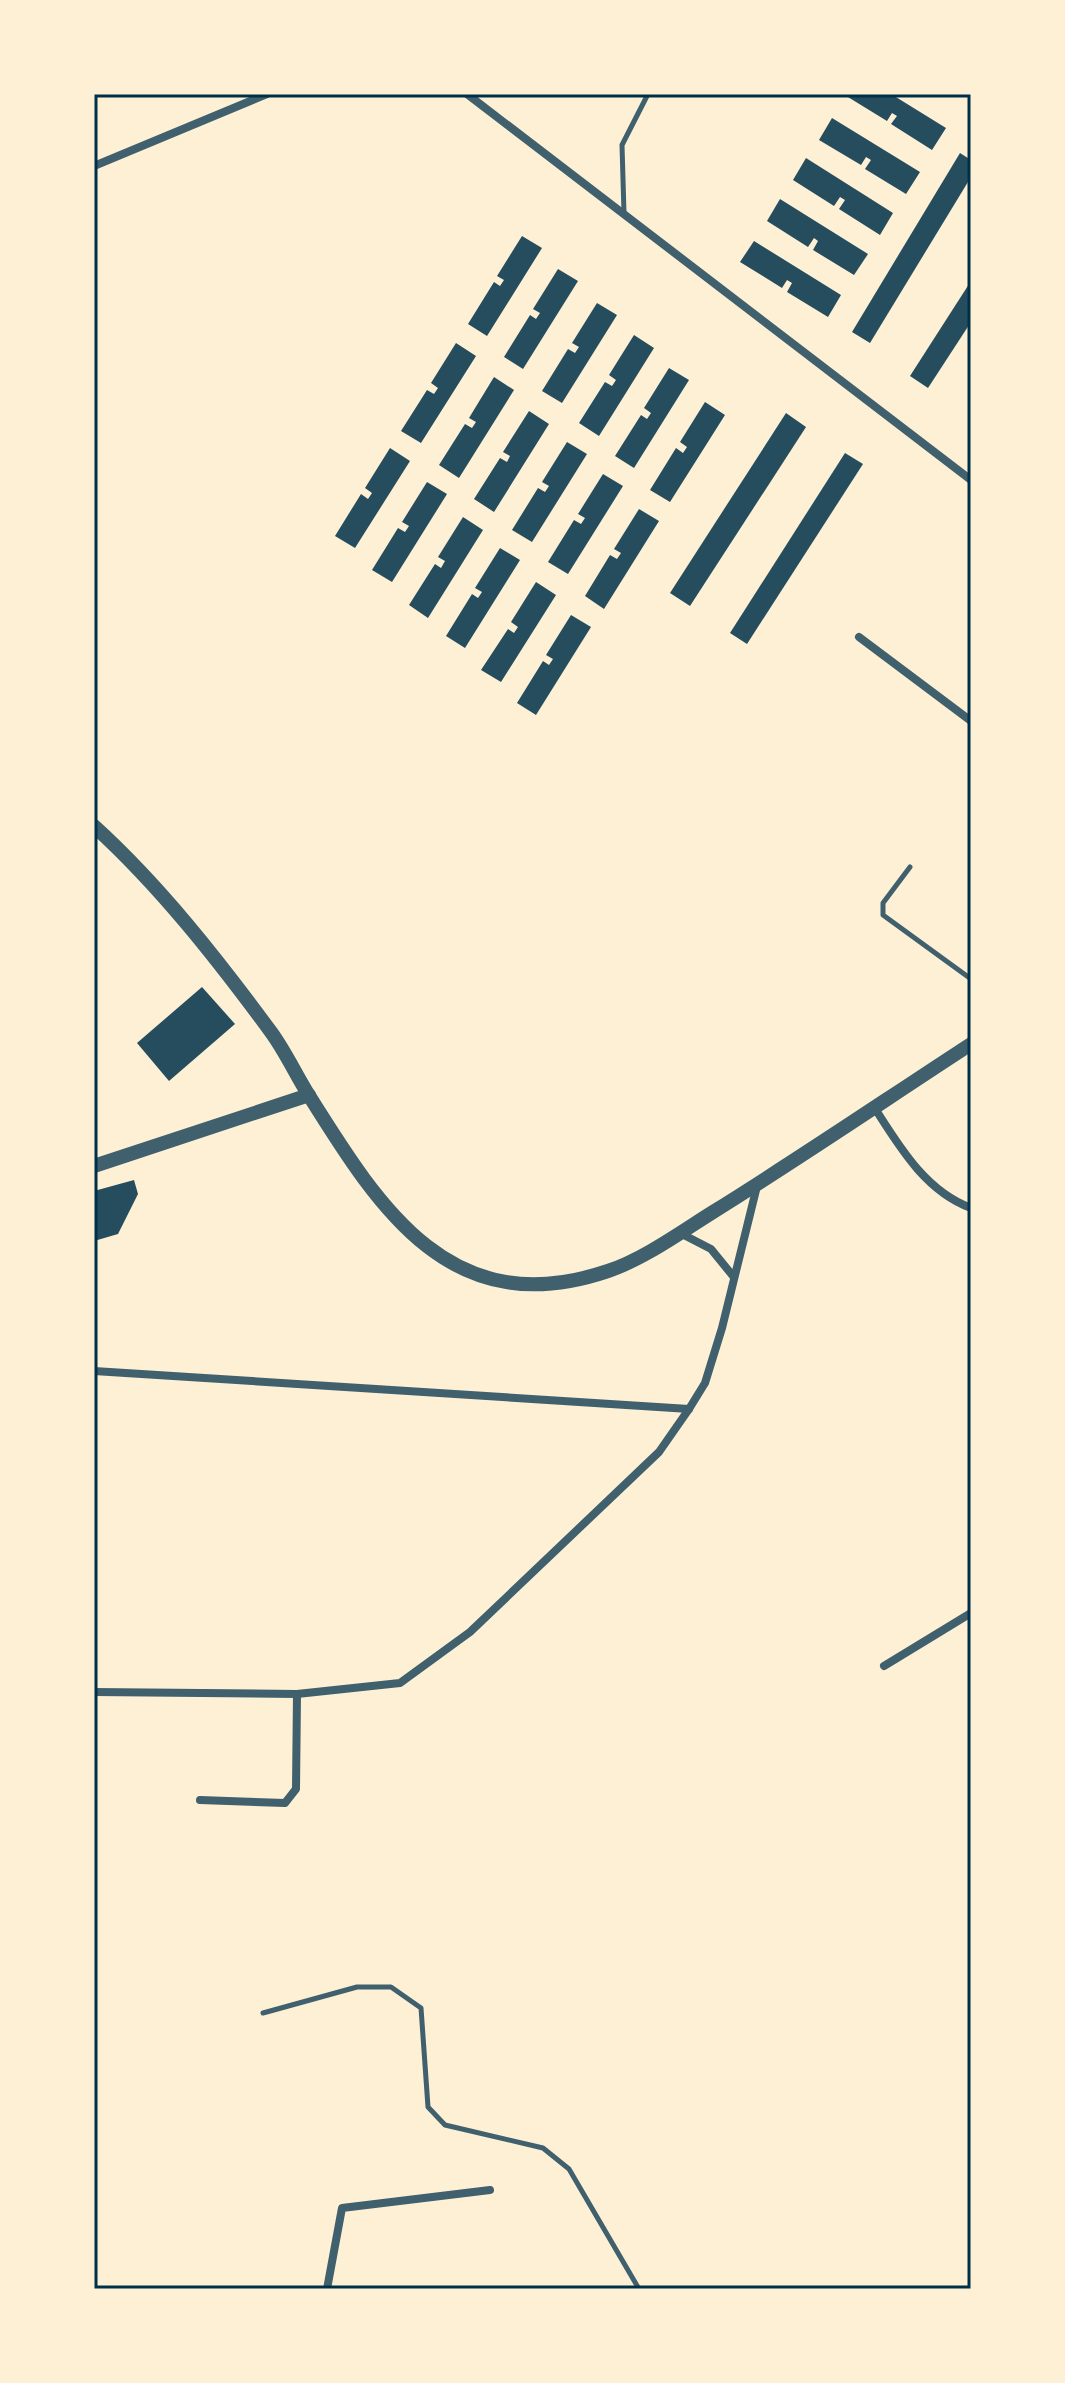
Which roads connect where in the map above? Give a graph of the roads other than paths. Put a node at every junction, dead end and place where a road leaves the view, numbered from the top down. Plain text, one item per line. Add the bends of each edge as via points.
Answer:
1 (267, 94) edge
2 (467, 94) edge
3 (648, 94) edge
4 (94, 166) edge
5 (624, 214) junction
6 (971, 480) edge
7 (859, 637) dead end
8 (971, 721) edge
9 (94, 826) edge
10 (910, 867) dead end
11 (971, 979) edge
12 (971, 1044) edge
13 (309, 1095) junction
14 (874, 1107) junction
15 (94, 1166) edge
16 (758, 1185) junction
17 (971, 1208) edge
18 (680, 1233) junction
19 (733, 1276) junction
20 (94, 1371) edge
21 (689, 1409) junction
22 (971, 1613) edge
23 (884, 1666) dead end
24 (94, 1692) edge
25 (297, 1694) junction
26 (200, 1800) dead end
27 (263, 2013) dead end
28 (490, 2190) dead end
29 (327, 2289) edge
30 (639, 2289) edge

1 - 4 street
2 - 5 street
3 - 5 lane via 622,145
5 - 6 street
7 - 8 street
9 - 13 street via 125,855 273,1034
10 - 11 lane via 883,903 883,915
12 - 14 street
13 - 15 street
13 - 18 street via 388,1211 425,1247 462,1269 500,1281 564,1282 610,1271
14 - 16 street
14 - 17 street via 909,1162
16 - 18 street
16 - 19 street
18 - 19 street via 711,1249
19 - 21 street via 705,1383
20 - 21 street
21 - 25 street via 659,1452 470,1632 400,1683
22 - 23 street
24 - 25 street
25 - 26 street via 292,1798 285,1803
27 - 30 lane via 357,1987 391,1987 421,2008 428,2107 445,2125 543,2148 569,2169
28 - 29 street via 342,2208

